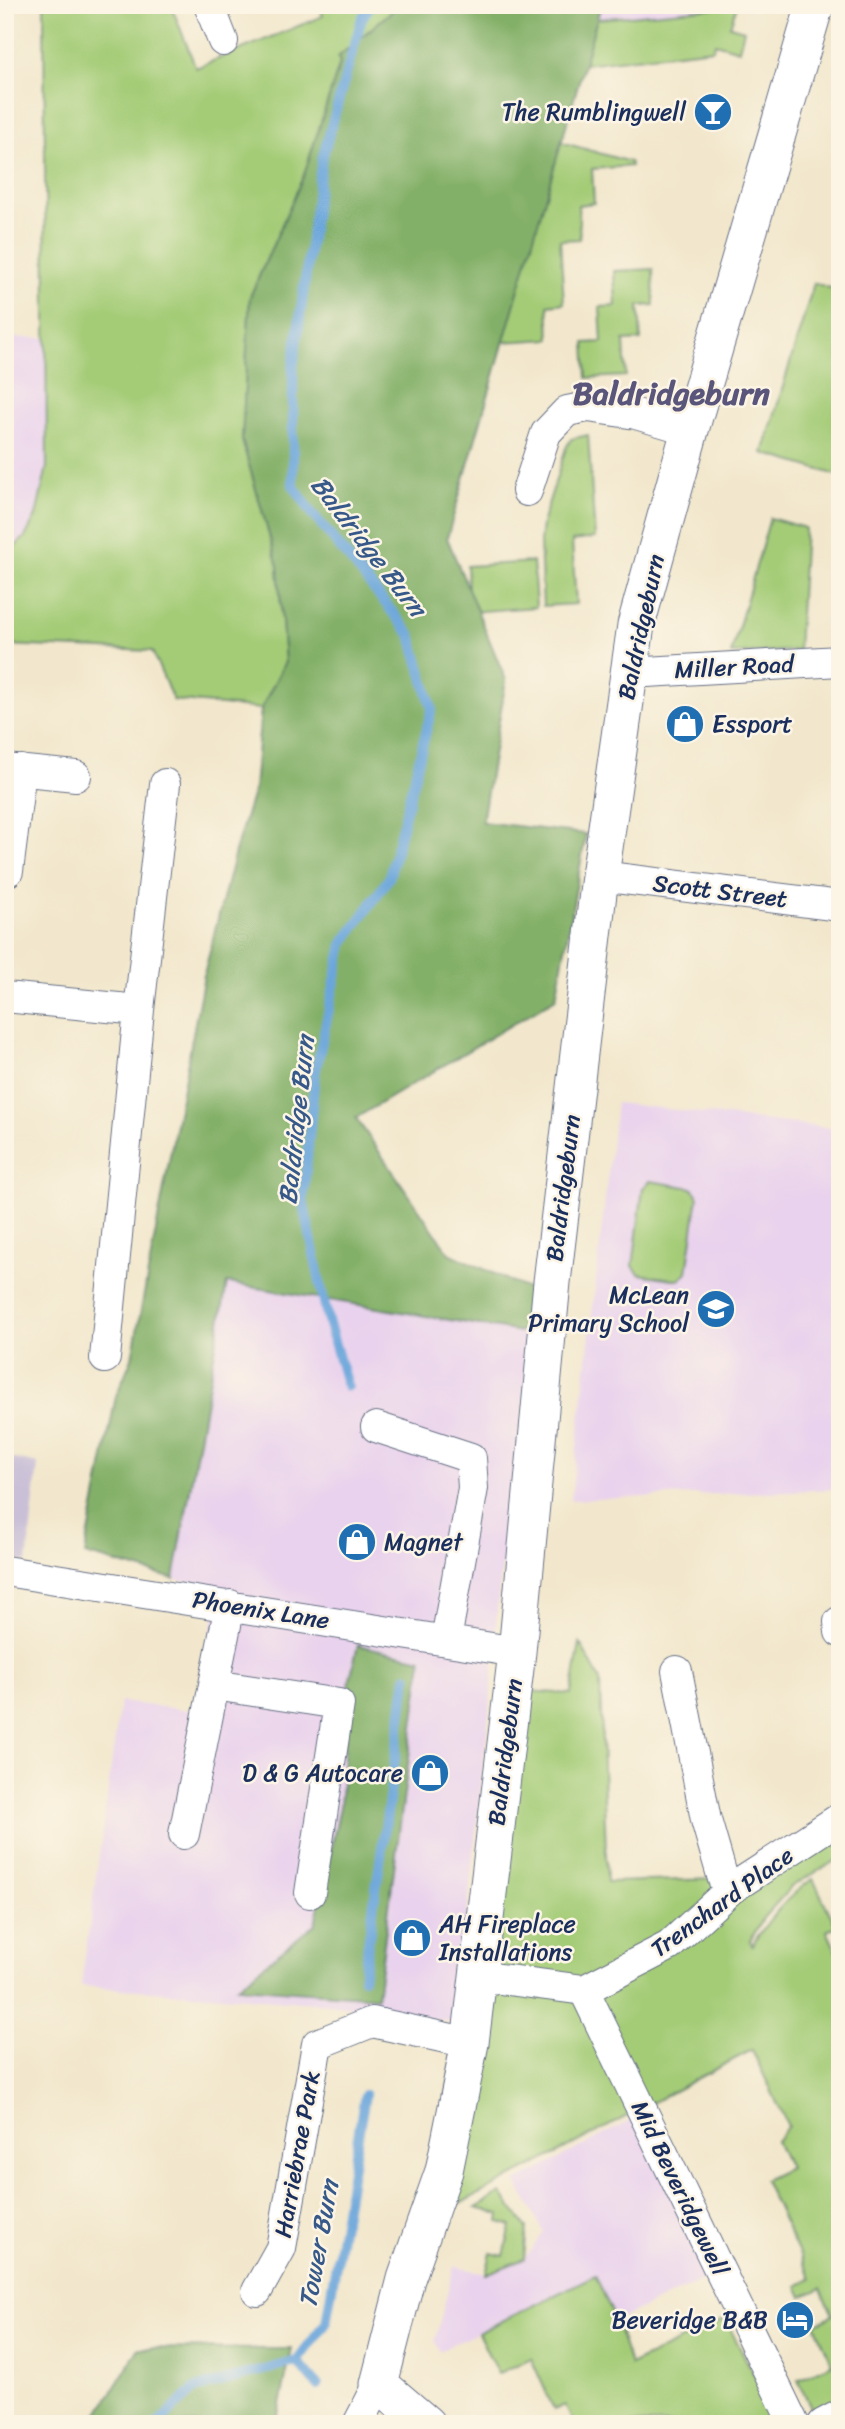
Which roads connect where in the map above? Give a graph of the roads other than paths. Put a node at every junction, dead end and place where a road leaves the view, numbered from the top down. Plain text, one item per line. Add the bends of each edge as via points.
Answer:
1 (209, 5) edge
2 (815, 5) edge
3 (223, 41) dead end
4 (690, 430) junction
5 (527, 491) dead end
6 (840, 660) edge
7 (629, 673) junction
8 (13, 769) edge
9 (76, 776) dead end
10 (165, 784) dead end
11 (8, 871) dead end
12 (600, 876) junction
13 (840, 906) edge
14 (5, 997) edge
15 (139, 1010) junction
16 (105, 1358) dead end
17 (376, 1427) dead end
18 (5, 1571) edge
19 (230, 1605) junction
20 (839, 1622) edge
21 (840, 1632) edge
22 (446, 1640) junction
23 (517, 1652) junction
24 (677, 1671) dead end
25 (214, 1685) junction
26 (838, 1826) edge
27 (184, 1834) dead end
28 (731, 1889) junction
29 (310, 1893) dead end
30 (478, 1976) junction
31 (584, 1990) junction
32 (470, 2043) junction
33 (257, 2291) dead end
34 (379, 2384) junction
35 (840, 2415) edge
36 (358, 2424) edge
37 (426, 2424) edge
38 (794, 2424) edge
39 (823, 2424) edge

1 - 3 street
2 - 4 main road, Baldridgeburn
4 - 5 street via 636,414 588,407 567,411 546,433
4 - 7 main road, Baldridgeburn via 636,625
6 - 7 street, Miller Road
7 - 12 main road, Baldridgeburn
8 - 9 street
8 - 11 street
10 - 15 street
12 - 13 street, Scott Street
12 - 23 main road, Baldridgeburn via 552,1282
14 - 15 street
15 - 16 street
17 - 22 street via 471,1458 473,1488
18 - 19 street, Phoenix Lane
19 - 22 street, Phoenix Lane
19 - 25 street
20 - 21 street
22 - 23 street, Phoenix Lane
23 - 30 main road, Baldridgeburn
24 - 28 street via 706,1820 723,1879
25 - 27 street
25 - 29 street via 339,1704
26 - 28 street, Trenchard Place
28 - 31 street, Trenchard Place via 669,1946
30 - 31 street
30 - 32 main road, Baldridgeburn
31 - 38 street, Mid Beveridgewell
32 - 33 street, Harriebrae Park via 372,2022 317,2045 281,2248
32 - 34 main road, Baldridgeburn via 444,2171 406,2279
34 - 36 street
34 - 37 main road
35 - 39 street

